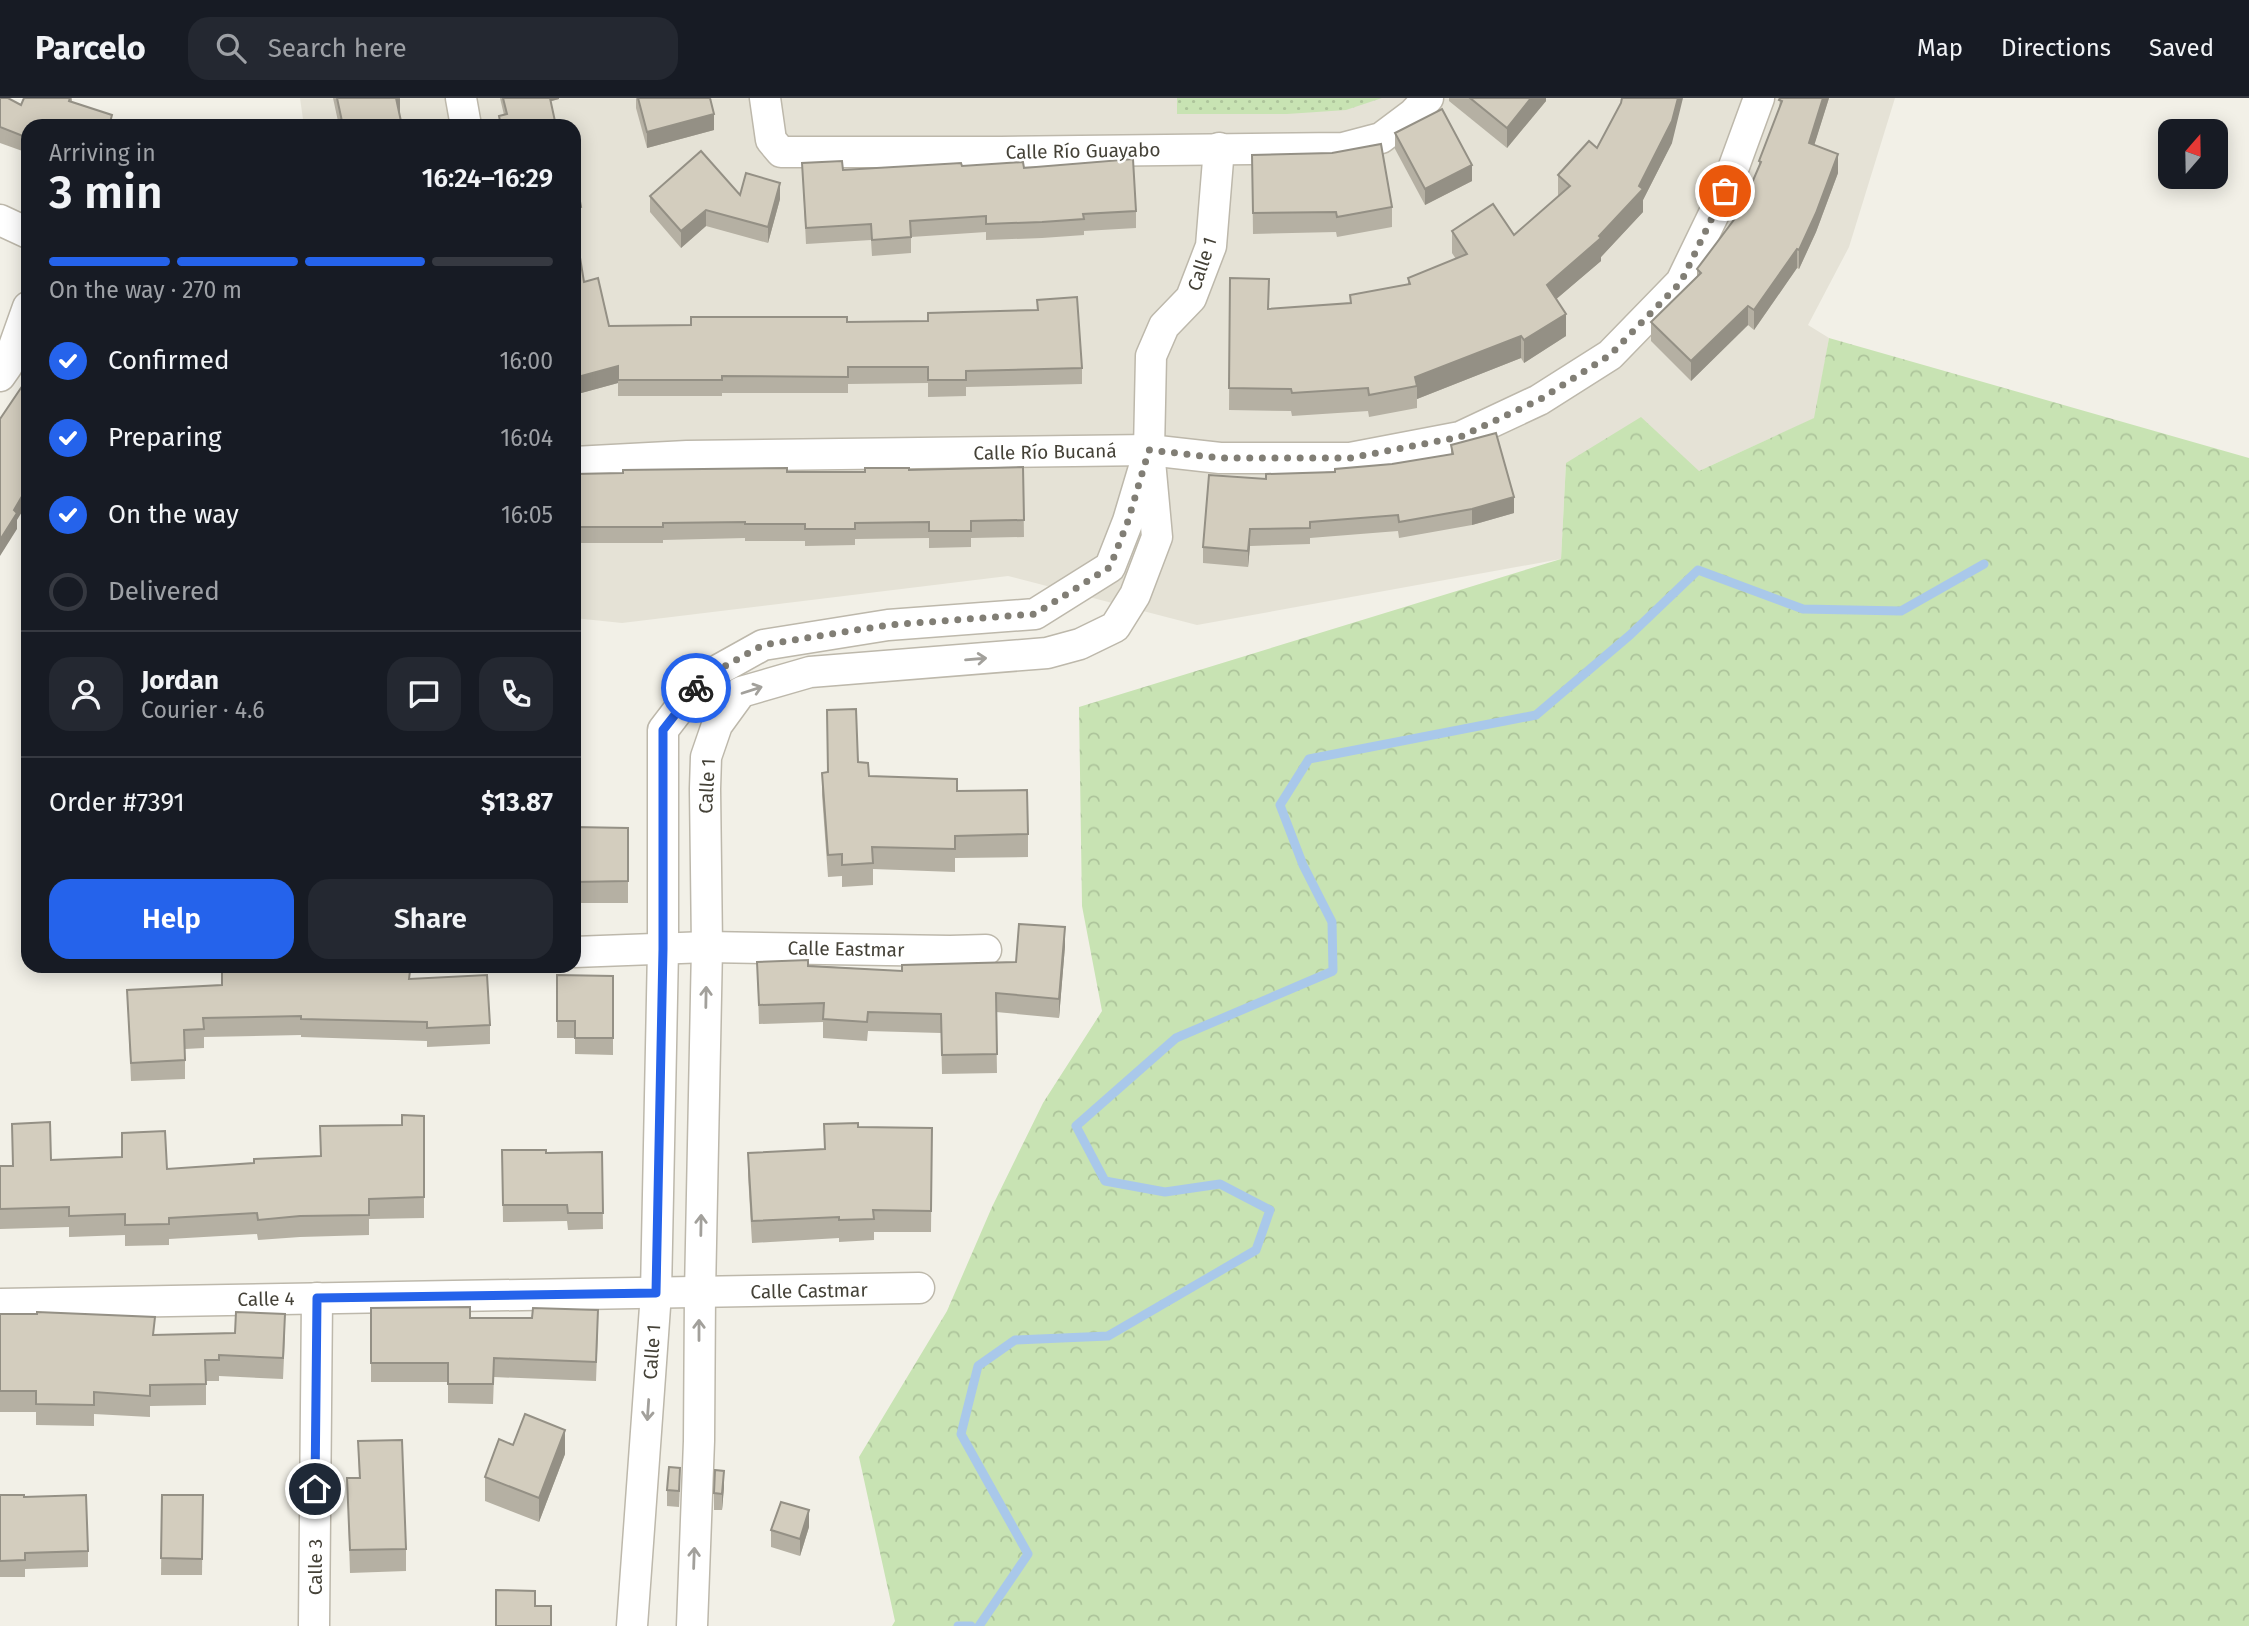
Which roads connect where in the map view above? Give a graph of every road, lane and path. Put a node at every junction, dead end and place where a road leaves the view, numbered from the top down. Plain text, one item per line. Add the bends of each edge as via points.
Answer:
1 (461, 98) edge
2 (765, 98) edge
3 (1428, 98) edge
4 (1759, 98) edge
5 (465, 119) edge
6 (1219, 148) junction
7 (0, 220) edge
8 (21, 230) edge
9 (21, 326) edge
10 (0, 376) edge
11 (1149, 450) junction
12 (581, 462) edge
13 (707, 947) junction
14 (663, 949) junction
15 (986, 950) dead end
16 (581, 952) edge
17 (919, 1288) dead end
18 (656, 1293) junction
19 (700, 1293) junction
20 (317, 1298) junction
21 (0, 1304) edge
22 (314, 1626) edge
23 (632, 1626) edge
24 (692, 1626) edge

1 - 5 street
2 - 6 street, Calle Río Guayabo via 771,140 781,152
3 - 6 street, Calle Río Guayabo via 1381,138 1343,148
4 - 11 street, Calle Río Bucaná via 1725,191 1681,282 1610,355 1539,400 1460,437 1350,458 1220,458
6 - 11 street, Calle 1 via 1211,246 1191,298 1164,326 1151,356
7 - 8 street
9 - 10 street
11 - 12 street, Calle Río Bucaná
13 -> 11 street, Calle 1 via 706,757 717,725 741,692 810,673 1047,653 1115,627 1135,595 1157,537
11 - 14 street, Calle 1 via 1110,567 1035,614 888,625 763,645 702,679 663,730
13 - 14 street, Calle Eastmar
13 - 15 street, Calle Eastmar
19 -> 13 street, Calle 1
14 - 16 street, Calle Eastmar
14 - 18 street, Calle 1
17 - 19 street, Calle Castmar
18 - 19 street, Calle 4
18 - 20 street, Calle 4
18 -> 23 street, Calle 1
24 -> 19 street, Calle 1
20 - 21 street, Calle 4
20 - 22 street, Calle 3

